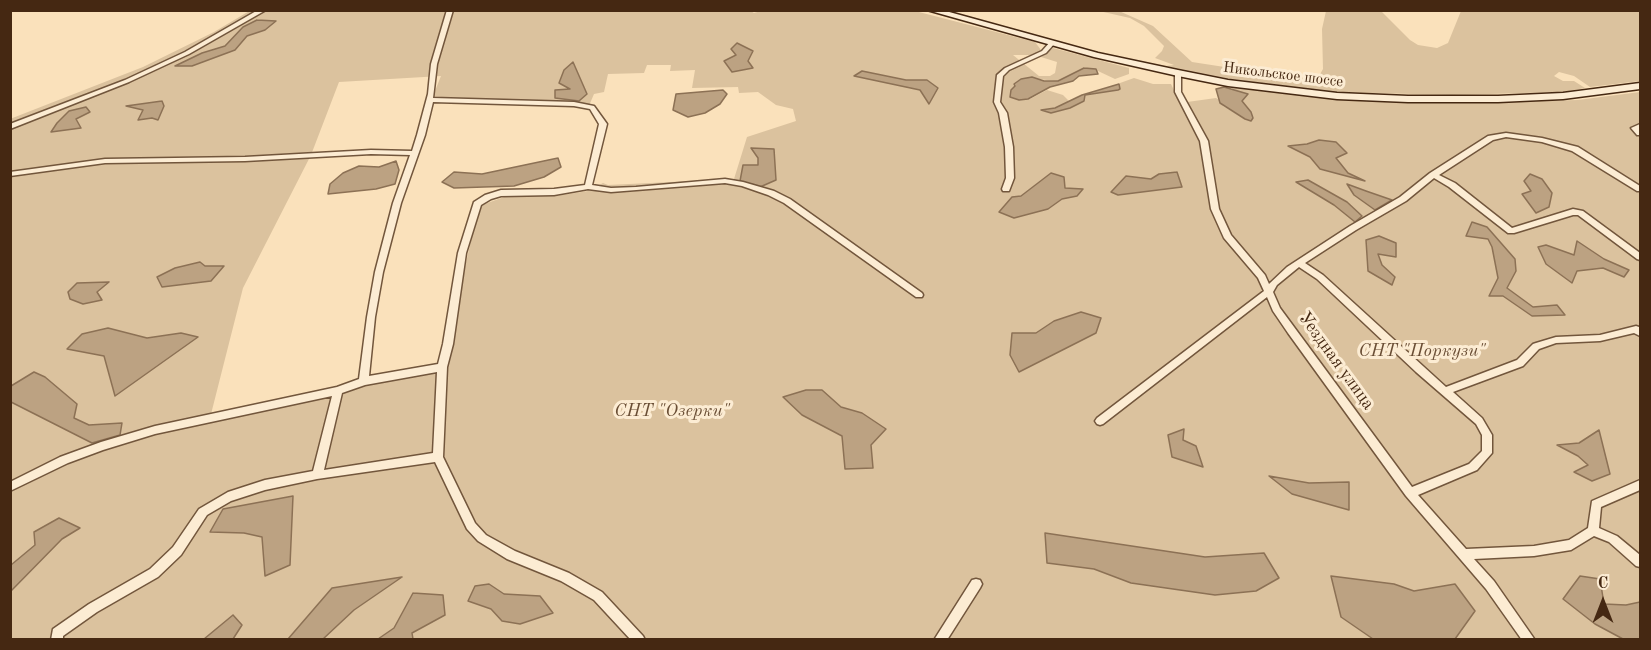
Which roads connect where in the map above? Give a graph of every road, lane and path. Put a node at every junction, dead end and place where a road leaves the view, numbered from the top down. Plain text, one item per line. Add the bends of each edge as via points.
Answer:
1 (263, 10) edge
2 (450, 10) edge
3 (931, 10) edge
4 (1052, 43) junction
5 (1178, 73) junction
6 (1641, 86) edge
7 (430, 100) junction
8 (1641, 126) edge
9 (10, 127) edge
10 (1641, 133) edge
11 (415, 153) junction
12 (10, 174) edge
13 (1433, 175) junction
14 (588, 187) junction
15 (1006, 189) dead end
16 (1641, 189) edge
17 (1641, 257) edge
18 (1300, 264) junction
19 (1269, 291) junction
20 (919, 295) dead end
21 (1641, 333) edge
22 (442, 367) junction
23 (364, 381) junction
24 (338, 391) junction
25 (1446, 391) junction
26 (1100, 421) dead end
27 (438, 457) junction
28 (317, 475) junction
29 (1641, 485) edge
30 (10, 487) edge
31 (1410, 493) junction
32 (1593, 531) junction
33 (1463, 554) junction
34 (1641, 562) edge
35 (976, 584) dead end
36 (57, 639) edge
37 (639, 639) edge
38 (940, 639) edge
39 (1529, 639) edge

1 - 9 street via 177,58
2 - 7 street via 434,64
3 - 4 main road, Никольское шоссе
4 - 5 main road, Никольское шоссе
4 - 15 street via 1044,52 1000,75 997,102 1009,147 1010,178
5 - 6 main road, Никольское шоссе via 1279,90 1408,99 1563,96
5 - 19 street, Уездная улица via 1178,92 1204,141 1220,225
7 - 11 street
7 - 14 street via 592,106 603,124
8 - 10 street via 1635,128
11 - 12 street via 105,161
11 - 23 street via 397,203 380,272
13 - 16 street via 1491,138 1506,135 1575,149
13 - 17 street via 1511,231 1580,213
13 - 18 street via 1403,199
14 - 20 street via 628,189 724,181 771,193
14 - 22 street via 501,193 477,204 462,253
18 - 19 street
18 - 25 street via 1320,277
19 - 26 street
19 - 31 street, Уездная улица via 1291,331
21 - 25 street via 1636,329 1599,338 1556,340 1536,346 1520,363
22 - 23 street
22 - 27 street
23 - 24 street
24 - 28 street
24 - 30 street via 155,430 64,460
25 - 31 street via 1479,421 1487,435 1488,453 1473,467
27 - 28 street
27 - 37 street via 471,526 482,538 597,596
28 - 36 street via 228,497 203,512 177,552 154,573 75,620 57,633
29 - 32 street via 1596,504
31 - 33 street, Уездная улица
32 - 33 street via 1571,545
32 - 34 street via 1613,539
33 - 39 street, Уездная улица
35 - 38 street

